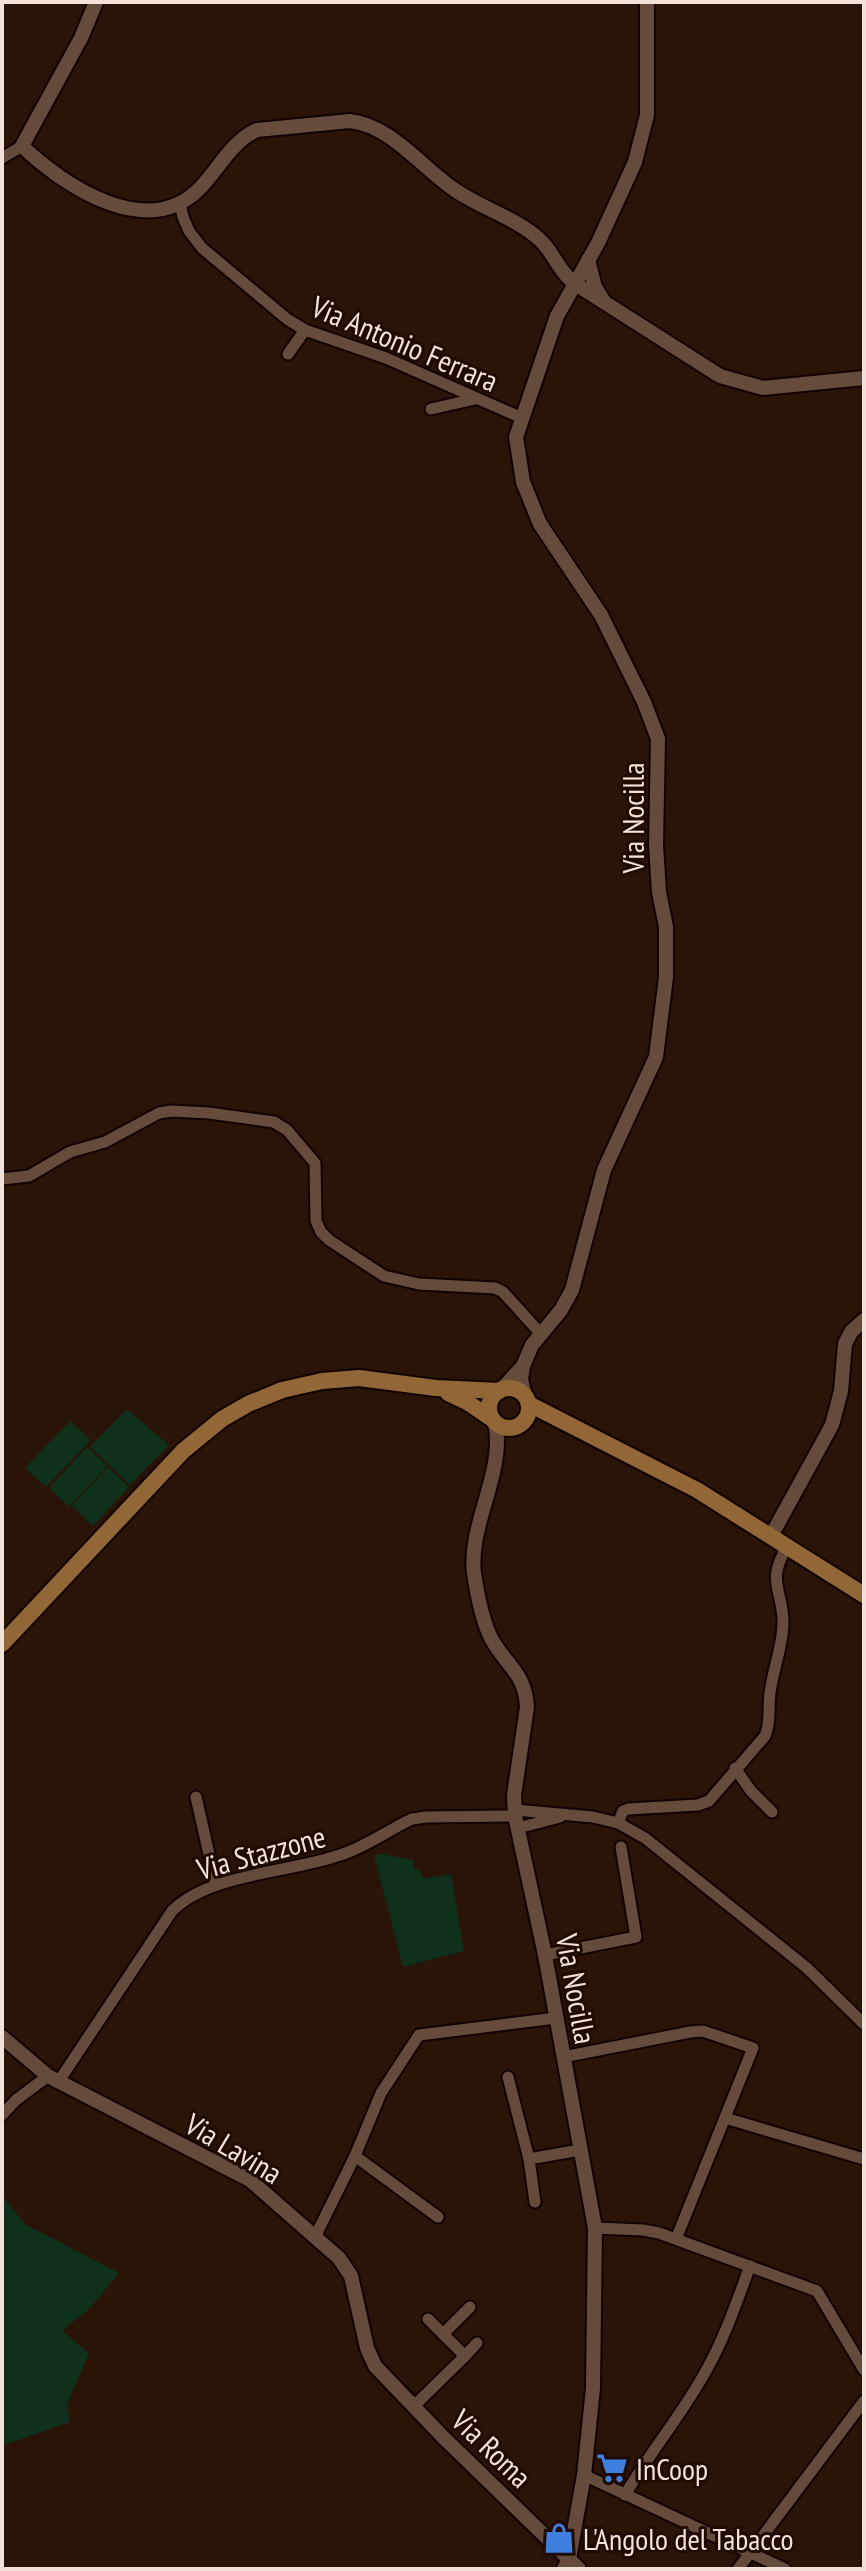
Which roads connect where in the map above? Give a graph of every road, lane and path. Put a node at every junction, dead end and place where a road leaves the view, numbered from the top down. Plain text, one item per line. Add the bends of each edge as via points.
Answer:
1 (96, 2) edge
2 (647, 2) edge
3 (22, 146) junction
4 (2, 158) edge
5 (180, 203) junction
6 (588, 260) junction
7 (574, 283) junction
8 (605, 304) junction
9 (305, 330) junction
10 (288, 354) dead end
11 (864, 378) edge
12 (475, 399) junction
13 (431, 409) dead end
14 (522, 418) junction
15 (2, 1179) edge
16 (864, 1320) edge
17 (541, 1334) junction
18 (523, 1366) junction
19 (436, 1388) junction
20 (500, 1390) junction
21 (527, 1400) junction
22 (505, 1424) junction
23 (601, 1442) junction
24 (771, 1536) junction
25 (787, 1547) junction
26 (864, 1595) edge
27 (2, 1644) edge
28 (735, 1768) junction
29 (196, 1797) dead end
30 (772, 1812) dead end
31 (570, 1814) junction
32 (516, 1818) junction
33 (618, 1823) junction
34 (621, 1847) dead end
35 (216, 1885) junction
36 (545, 1955) junction
37 (556, 2018) junction
38 (864, 2024) edge
39 (2, 2037) edge
40 (563, 2057) junction
41 (508, 2077) dead end
42 (54, 2078) junction
43 (2, 2115) edge
44 (725, 2118) junction
45 (864, 2143) edge
46 (580, 2150) junction
47 (355, 2156) junction
48 (860, 2158) edge
49 (529, 2159) junction
50 (535, 2202) dead end
51 (438, 2217) dead end
52 (595, 2228) junction
53 (315, 2237) junction
54 (676, 2239) junction
55 (750, 2266) junction
56 (470, 2307) dead end
57 (428, 2319) dead end
58 (443, 2334) junction
59 (477, 2343) dead end
60 (465, 2356) junction
61 (372, 2361) joint
62 (864, 2370) edge
63 (864, 2401) edge
64 (413, 2407) junction
65 (584, 2475) junction
66 (625, 2495) junction
67 (750, 2553) junction
68 (571, 2566) edge
69 (738, 2569) edge
70 (785, 2569) edge

1 - 3 street
2 - 6 street, Via Nocilla via 647,115 641,144
3 - 4 street
3 - 5 street via 54,175 105,202 141,210
5 - 7 street via 257,130 363,123 458,192 541,240
5 - 9 street, Via Antonio Ferrara via 189,231 202,248
6 - 7 street, Via Nocilla
6 - 8 street
7 - 8 street
7 - 14 street, Via Nocilla via 557,316
8 - 11 street via 699,365 745,384 763,388
9 - 10 street
9 - 12 street, Via Antonio Ferrara via 386,358
12 - 13 street
12 - 14 street, Via Antonio Ferrara
14 - 17 street, Via Nocilla via 517,459 540,524 601,615 658,739 656,845 668,958 656,1057 604,1170 572,1290
15 - 17 street via 29,1176 159,1113 274,1122 315,1163 316,1221 329,1240 384,1276 419,1284 495,1288
16 - 24 street via 845,1344 832,1425
17 - 18 street, Via Nocilla
18 - 20 street, Via Nocilla
18 - 21 street
19 - 20 main road
19 - 22 main road
19 - 27 main road via 359,1378 322,1381 282,1390 222,1419 183,1451
20 - 21 main road via 517,1390
20 - 22 main road via 489,1407
21 - 22 main road via 529,1412
21 - 23 main road
22 - 23 main road via 551,1427
22 - 32 street, Via Nocilla via 474,1561 489,1634 520,1677 526,1695
23 - 24 main road via 697,1490
24 - 25 main road
25 - 26 main road
25 - 28 street via 776,1573 783,1626 767,1730
28 - 30 street
28 - 33 street via 704,1803 628,1809
29 - 35 street
31 - 32 street
31 - 32 street
31 - 33 street
32 - 35 street, Via Stazzone via 412,1819 336,1857
32 - 36 street, Via Nocilla
33 - 38 street via 645,1838 807,1968
34 - 36 street via 636,1937
35 - 42 street, Via Stazzone via 192,1894 172,1911
36 - 37 street, Via Nocilla
37 - 40 street, Via Nocilla
37 - 47 street via 419,2035 381,2093
39 - 42 street, Via Lavina
40 - 44 street via 703,2031 753,2048
40 - 46 street, Via Nocilla
41 - 49 street
42 - 43 street, Via Stazzone via 16,2100
42 - 53 street, Via Lavina via 250,2180
44 - 48 street
44 - 54 street
45 - 48 street
46 - 49 street
46 - 52 street, Via Nocilla
47 - 51 street
47 - 53 street
49 - 50 street
52 - 54 street via 643,2230
52 - 65 street, Via Nocilla via 593,2388
53 - 61 street, Via Lavina via 351,2276
54 - 55 street
55 - 62 street via 817,2291
55 - 66 street via 705,2373
56 - 58 street
57 - 58 street
58 - 60 street
59 - 60 street
60 - 64 street
61 - 64 street, Via Roma
63 - 67 street
64 - 68 street, Via Roma
65 - 66 street
65 - 68 street, Via Nocilla
66 - 67 street
67 - 69 street
67 - 70 street

